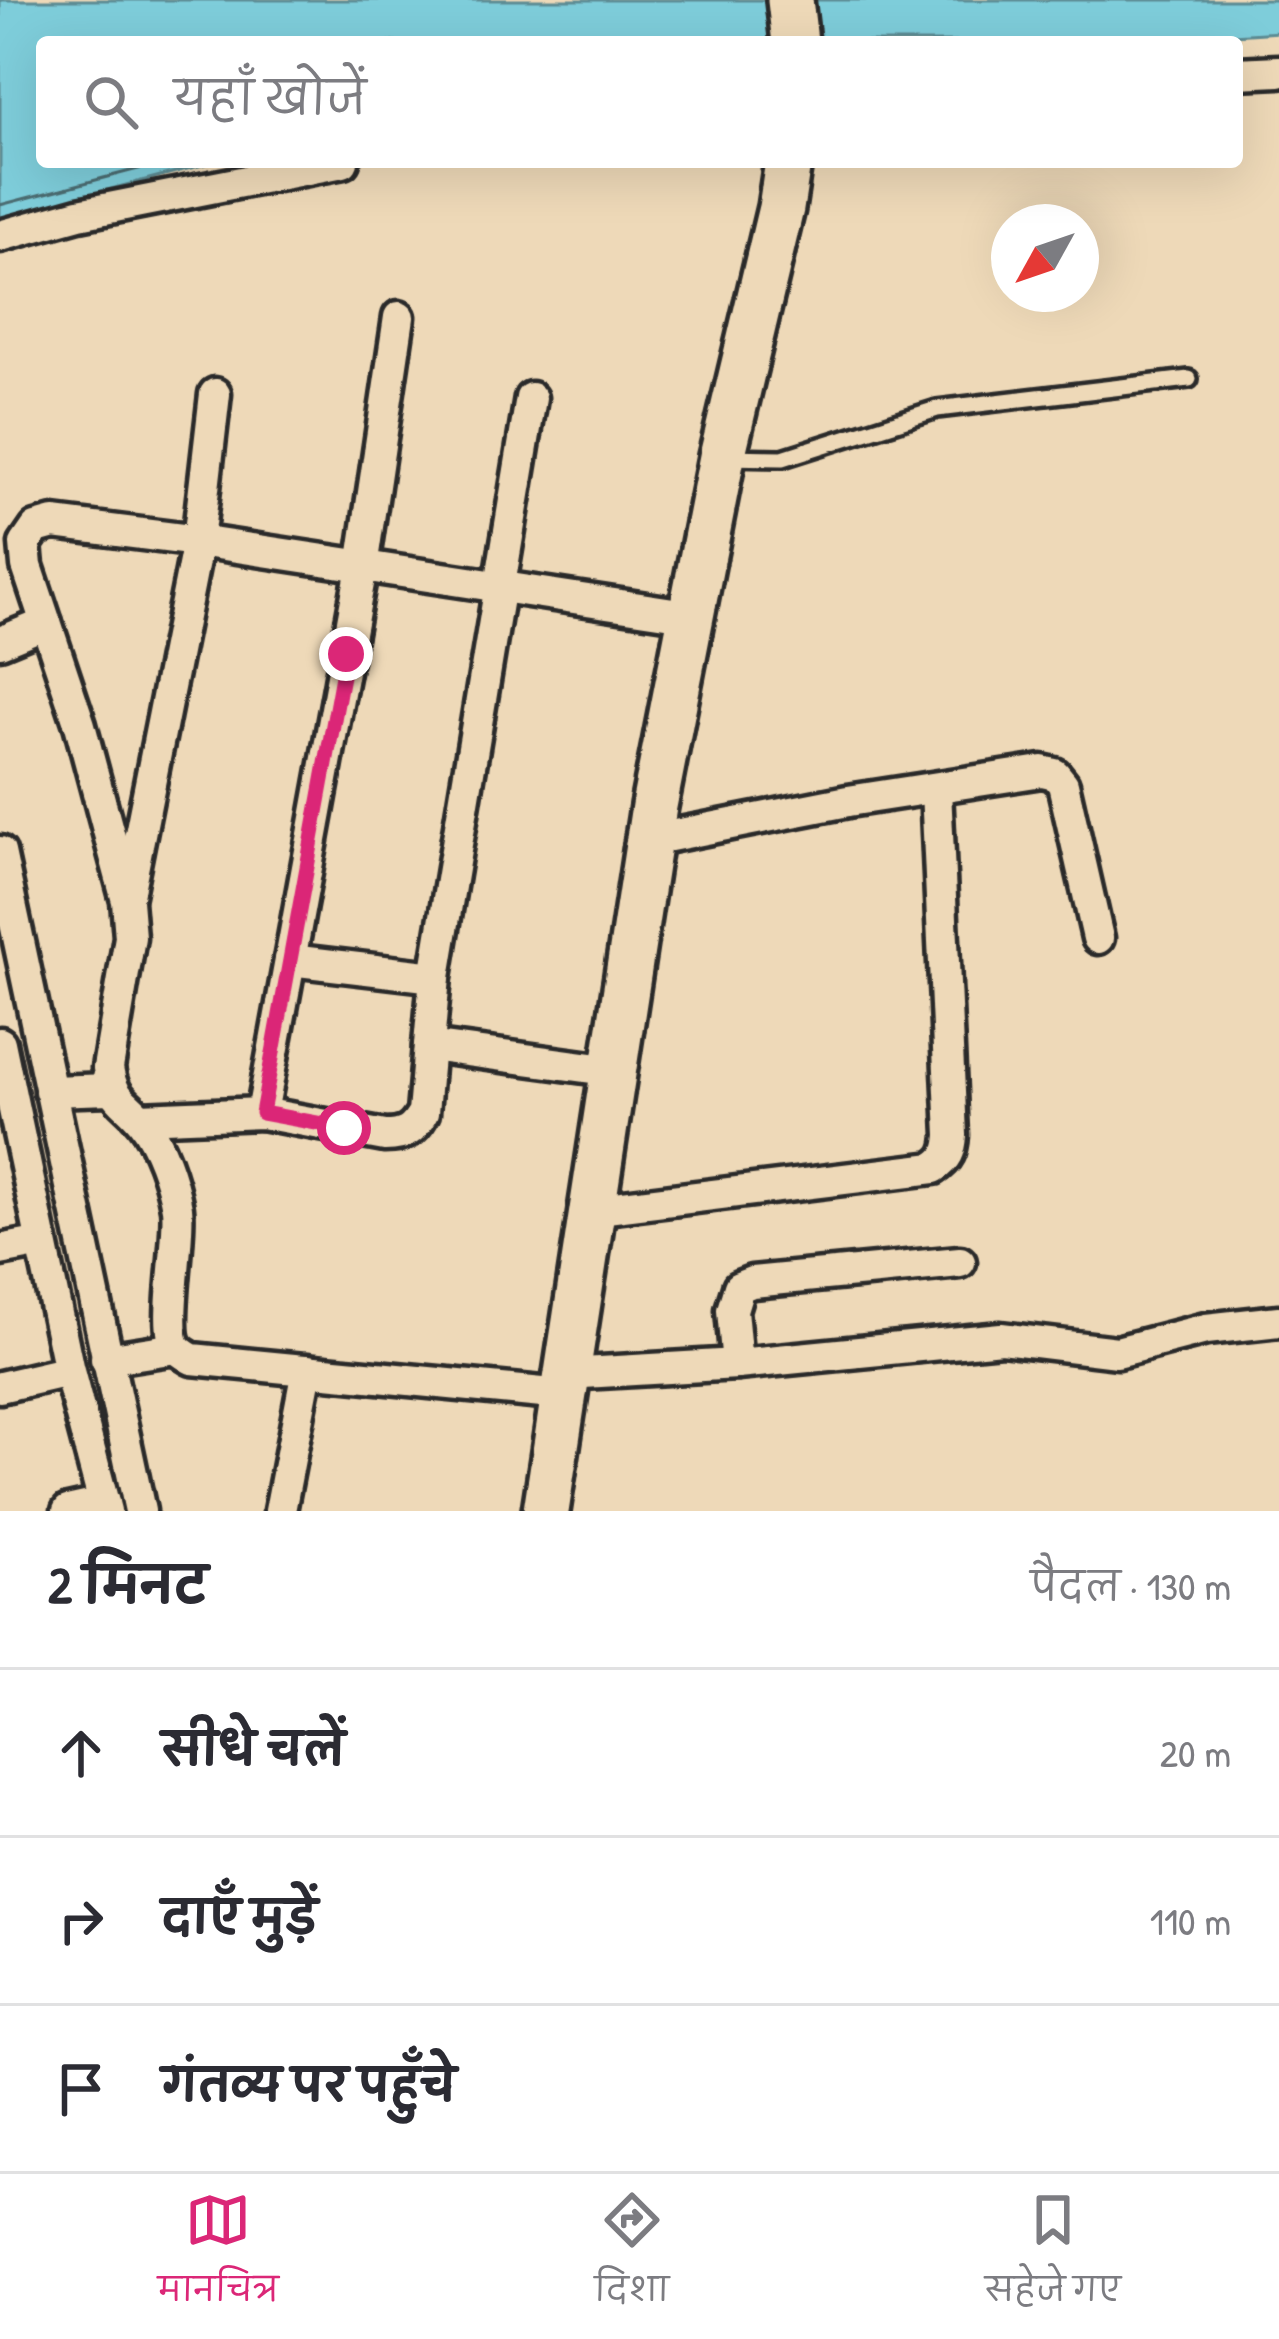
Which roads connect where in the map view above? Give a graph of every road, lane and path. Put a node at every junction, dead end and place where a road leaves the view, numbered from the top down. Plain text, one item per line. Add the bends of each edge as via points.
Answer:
1 (790, 0) edge
2 (794, 36) edge
3 (1279, 71) edge
4 (1243, 74) edge
5 (313, 168) edge
6 (787, 168) edge
7 (0, 236) edge
8 (399, 317) dead end
9 (1189, 379) dead end
10 (215, 394) dead end
11 (530, 398) dead end
12 (722, 457) junction
13 (198, 541) junction
14 (362, 567) junction
15 (497, 587) junction
16 (693, 616) junction
17 (46, 623) junction
18 (0, 642) edge
19 (936, 790) junction
20 (650, 840) junction
21 (0, 852) edge
22 (127, 901) junction
23 (1098, 938) dead end
24 (290, 960) junction
25 (435, 977) junction
26 (0, 1043) edge
27 (429, 1046) junction
28 (614, 1071) junction
29 (111, 1089) junction
30 (50, 1091) junction
31 (262, 1113) junction
32 (7, 1114) edge
33 (140, 1118) junction
34 (590, 1210) junction
35 (42, 1243) junction
36 (0, 1250) edge
37 (960, 1262) dead end
38 (1279, 1321) edge
39 (176, 1348) junction
40 (106, 1359) junction
41 (737, 1364) junction
42 (307, 1370) junction
43 (69, 1371) junction
44 (564, 1385) junction
45 (0, 1387) edge
46 (105, 1507) edge
47 (68, 1511) edge
48 (140, 1511) edge
49 (280, 1511) edge
50 (546, 1511) edge

1 - 2 main road
3 - 4 street
5 - 7 street
6 - 12 main road
8 - 14 street
9 - 12 lane via 937,410 784,458
10 - 13 street
11 - 15 street
12 - 16 main road
13 - 14 street
13 - 17 street via 54,523 36,528 26,544 27,566
13 - 22 street
14 - 15 street
14 - 24 street
15 - 16 street
15 - 25 street
16 - 20 main road
17 - 18 street
17 - 22 street
19 - 20 street
19 - 23 street via 1055,774 1067,795
19 - 34 street via 952,1135 944,1162
20 - 28 main road
21 - 30 street
22 - 29 street via 130,937 107,1068
24 - 25 street
24 - 31 street
25 - 27 street
26 - 32 street
27 - 28 street
27 - 31 street via 422,1113 402,1136
28 - 34 main road
29 - 30 street
29 - 33 street
30 - 40 street
31 - 33 street
32 - 35 street
33 - 39 street via 176,1203
34 - 44 main road
35 - 36 street
35 - 43 street
37 - 41 street via 740,1287 732,1310
38 - 41 street via 1117,1352 1001,1338
39 - 40 street
39 - 42 street via 192,1359
40 - 48 street
41 - 44 street
42 - 44 street
42 - 49 street
43 - 45 street
43 - 46 street
44 - 50 main road
46 - 47 street

